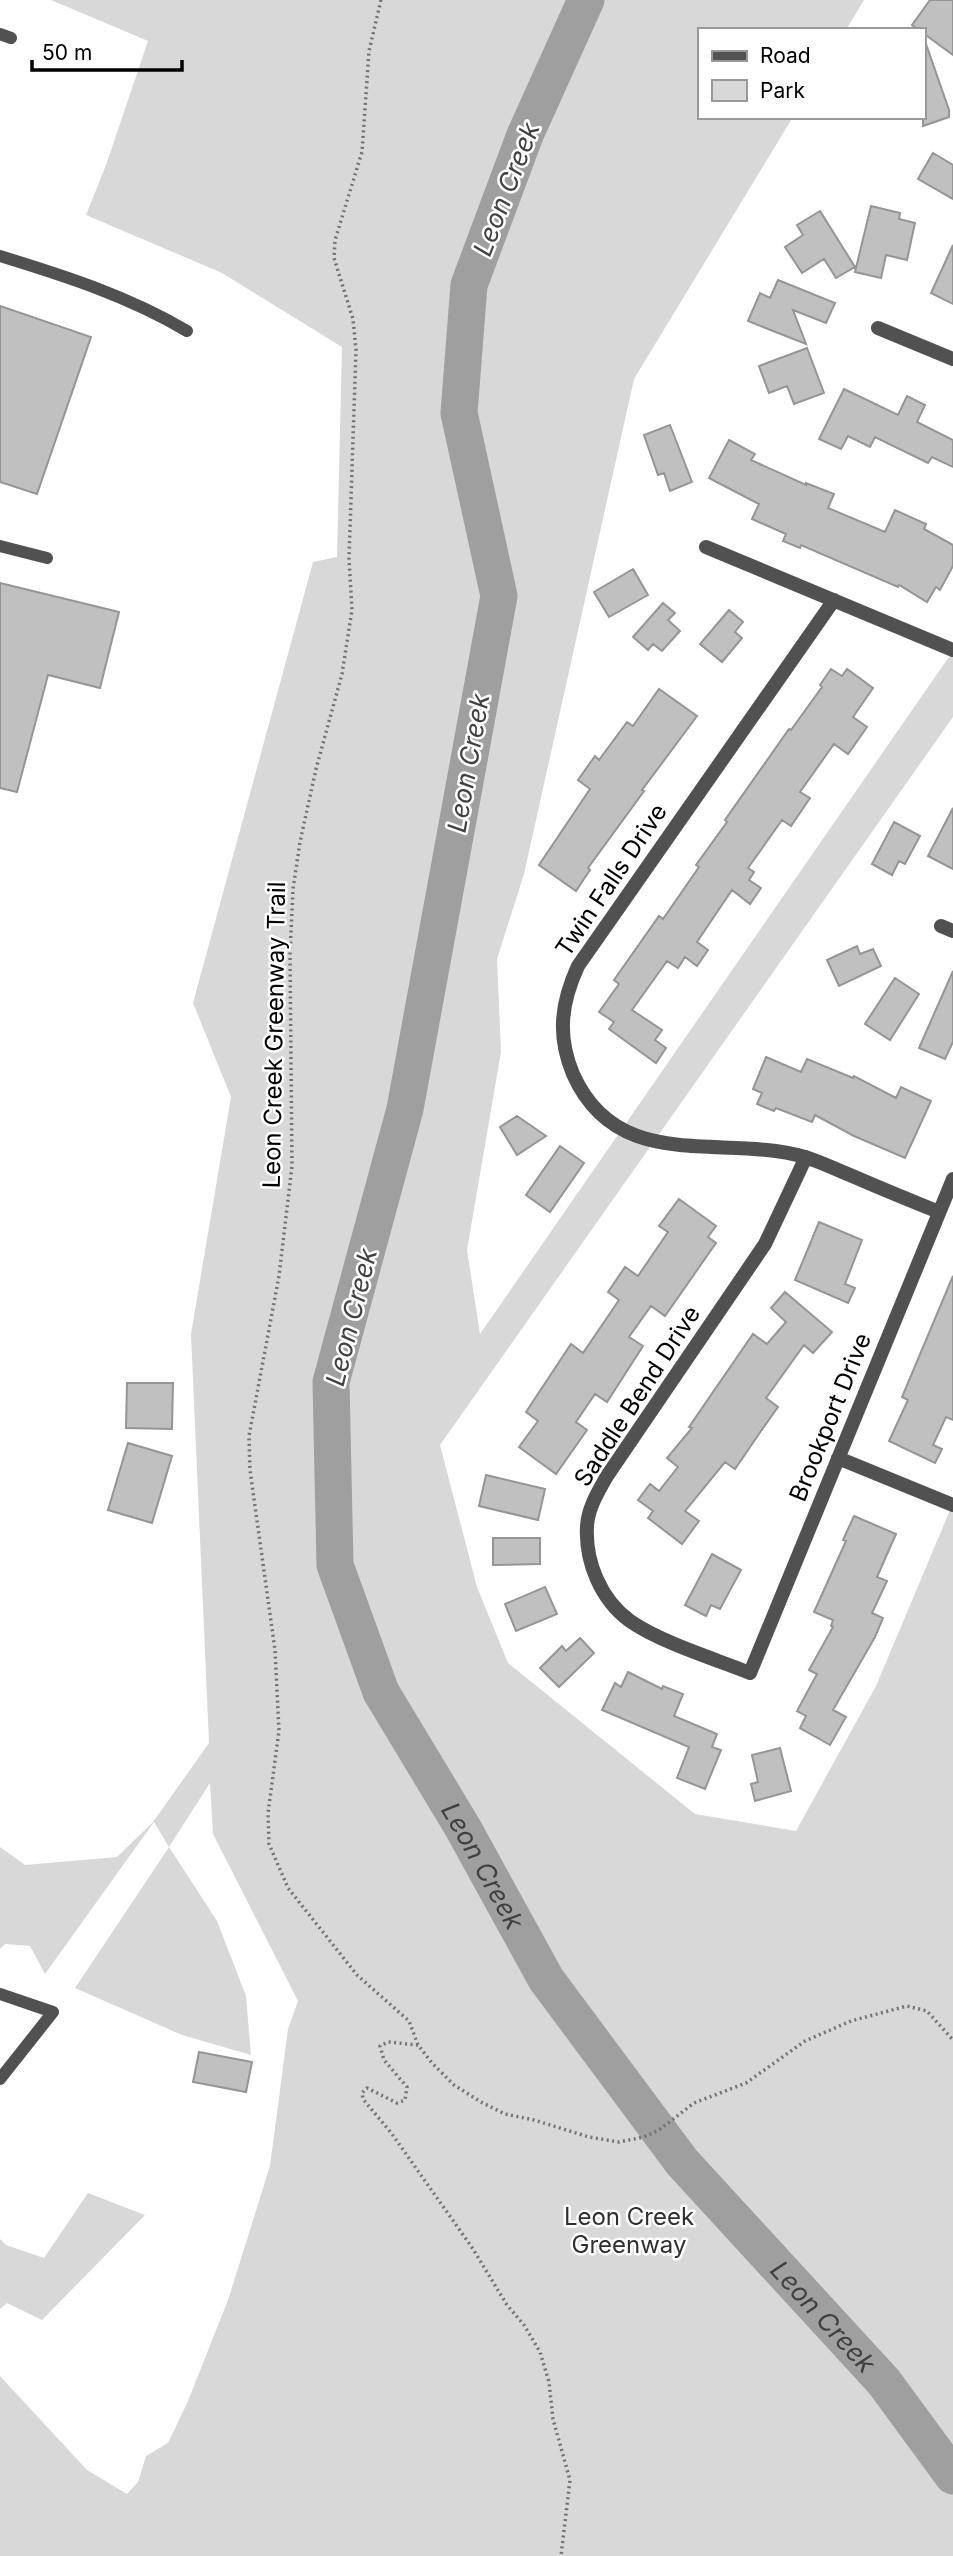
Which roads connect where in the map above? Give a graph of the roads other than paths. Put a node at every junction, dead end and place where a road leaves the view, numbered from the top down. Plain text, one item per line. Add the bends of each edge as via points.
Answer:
1 (0, 256) edge
2 (878, 328) dead end
3 (187, 331) dead end
4 (953, 359) edge
5 (0, 545) edge
6 (706, 547) dead end
7 (47, 558) dead end
8 (834, 600) junction
9 (953, 650) edge
10 (806, 1157) junction
11 (953, 1179) edge
12 (939, 1212) junction
13 (838, 1458) junction
14 (953, 1505) edge
15 (750, 1673) joint
16 (0, 1994) edge
17 (0, 2080) edge

1 - 3 lane via 144,307
2 - 4 street
5 - 7 lane
6 - 8 street
8 - 9 street
8 - 10 street, Twin Falls Drive via 578,966 566,990 563,1013 566,1057 579,1087 598,1111 623,1131 658,1143 768,1149
10 - 12 street, Twin Falls Drive
10 - 15 street, Saddle Bend Drive via 765,1244 607,1476 587,1526 593,1573 618,1611 649,1632
11 - 12 street, Brookport Drive
12 - 13 street, Brookport Drive
13 - 14 street
13 - 15 street, Brookport Drive
16 - 17 lane via 53,2012

